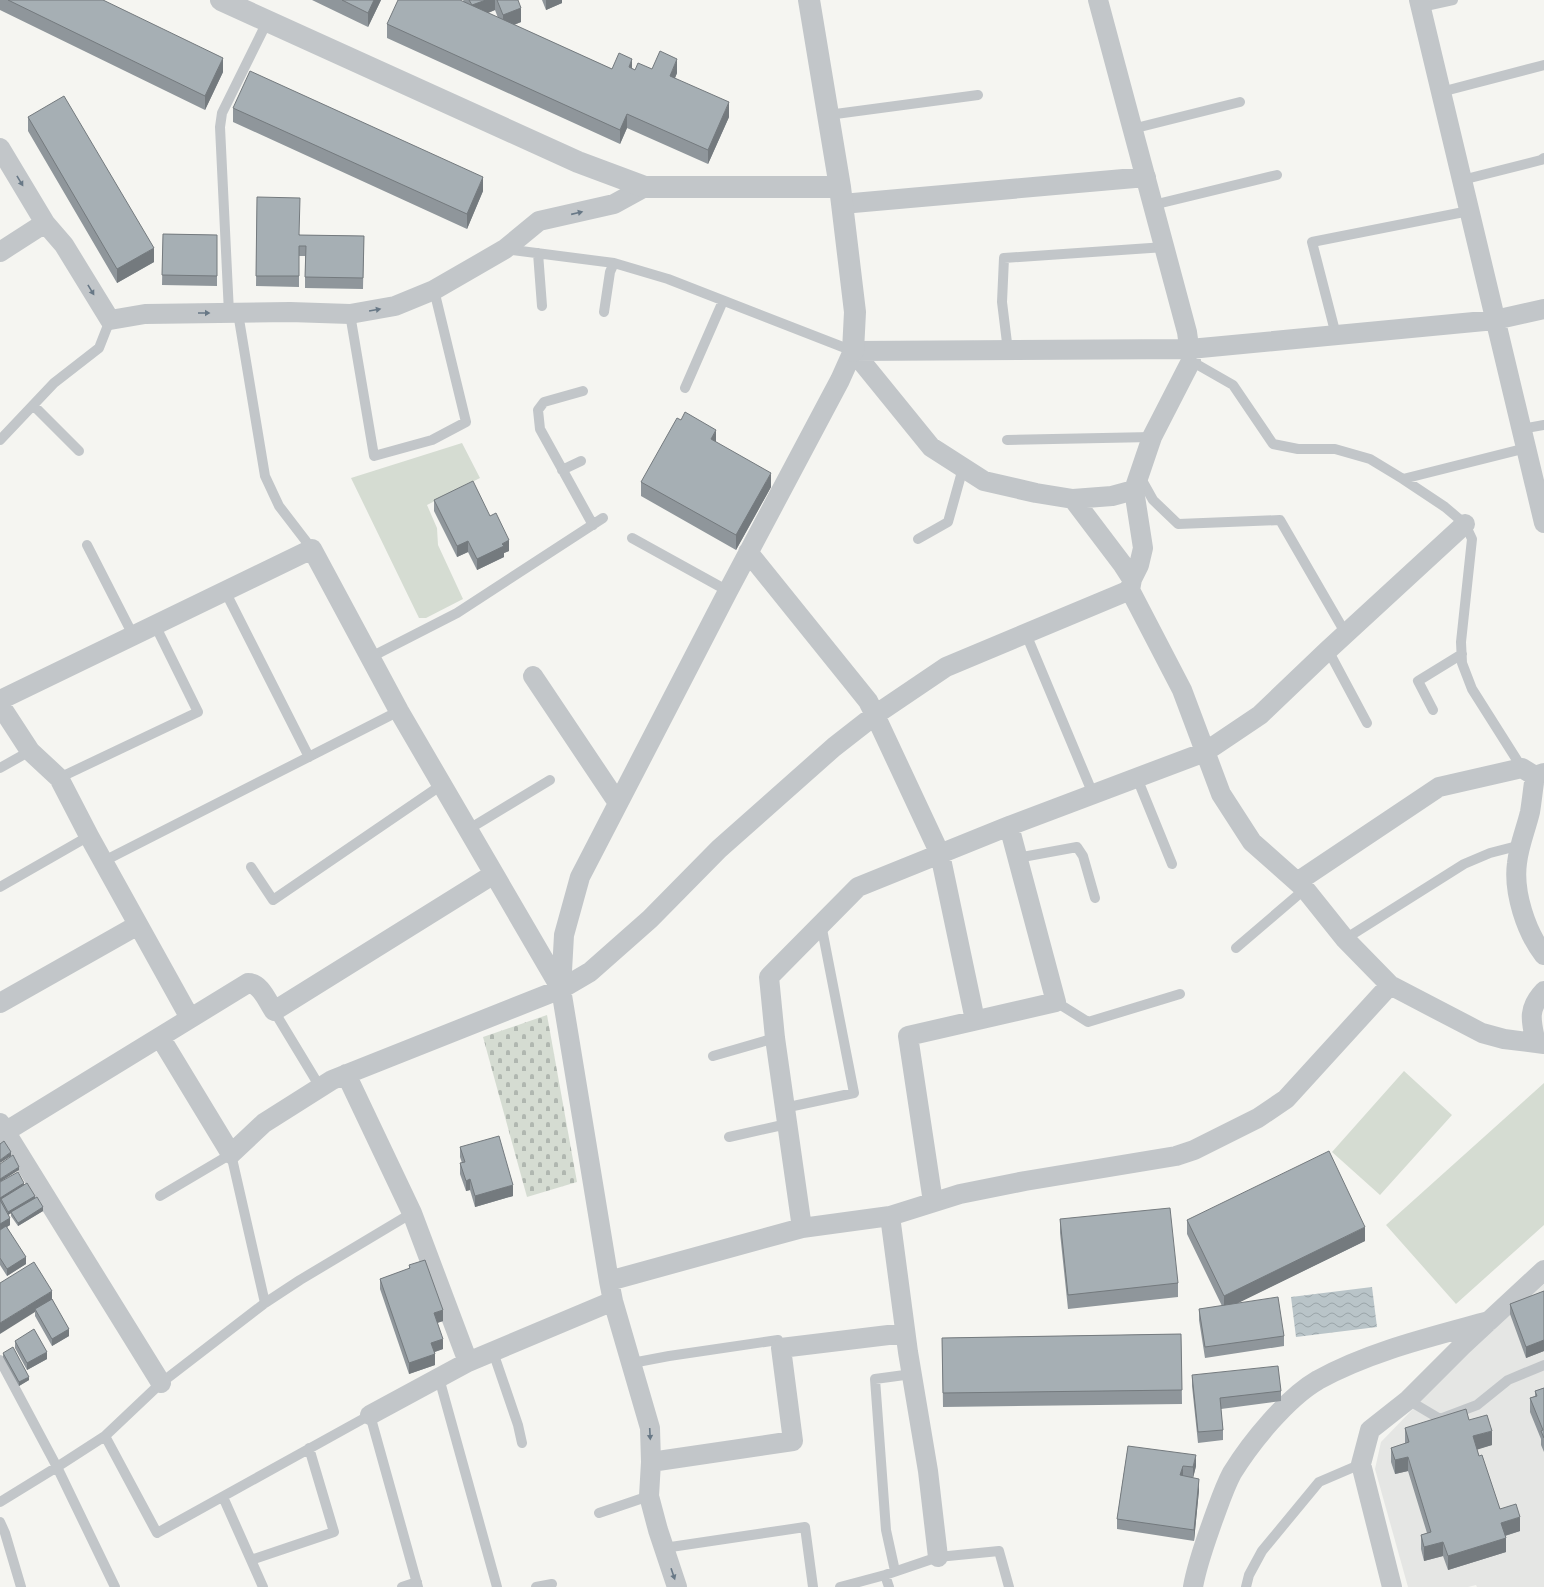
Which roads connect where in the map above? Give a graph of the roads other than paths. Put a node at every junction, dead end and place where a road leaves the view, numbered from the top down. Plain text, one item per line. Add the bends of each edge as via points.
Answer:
1 (221, 0) edge
2 (809, 0) edge
3 (1098, 0) edge
4 (1453, 0) edge
5 (1420, 4) edge
6 (267, 22) junction
7 (1544, 65) edge
8 (1441, 92) junction
9 (978, 95) dead end
10 (1240, 102) dead end
11 (828, 115) junction
12 (1132, 129) junction
13 (0, 148) edge
14 (1544, 158) edge
15 (1277, 175) dead end
16 (1146, 177) junction
17 (1462, 180) junction
18 (645, 187) junction
19 (841, 195) junction
20 (1154, 205) junction
21 (1469, 211) junction
22 (45, 223) junction
23 (1164, 247) junction
24 (505, 249) junction
25 (0, 252) edge
26 (538, 253) junction
27 (614, 263) junction
28 (434, 290) junction
29 (724, 301) junction
30 (542, 306) dead end
31 (1544, 310) edge
32 (604, 312) dead end
33 (234, 313) junction
34 (350, 314) junction
35 (110, 320) junction
36 (1495, 320) junction
37 (1336, 335) junction
38 (853, 351) junction
39 (1008, 351) junction
40 (1190, 355) junction
41 (685, 388) dead end
42 (583, 391) dead end
43 (33, 405) junction
44 (1544, 425) edge
45 (1521, 429) junction
46 (1152, 437) junction
47 (0, 440) edge
48 (1006, 440) dead end
49 (1526, 448) junction
50 (79, 451) dead end
51 (581, 461) dead end
52 (963, 468) junction
53 (562, 470) junction
54 (1403, 479) junction
55 (1137, 483) junction
56 (1073, 499) junction
57 (603, 518) dead end
58 (1544, 523) edge
59 (1465, 524) junction
60 (593, 525) junction
61 (632, 538) dead end
62 (918, 539) dead end
63 (87, 546) dead end
64 (312, 549) junction
65 (748, 552) junction
66 (1131, 585) junction
67 (225, 591) junction
68 (728, 591) junction
69 (155, 625) junction
70 (1026, 634) junction
71 (1346, 634) junction
72 (133, 635) junction
73 (1328, 650) junction
74 (1462, 654) junction
75 (371, 657) junction
76 (533, 676) dead end
77 (0, 700) edge
78 (0, 705) edge
79 (1433, 710) dead end
80 (399, 711) junction
81 (876, 715) junction
82 (1367, 723) dead end
83 (30, 751) junction
84 (1205, 752) junction
85 (309, 757) junction
86 (0, 768) edge
87 (1534, 772) edge
88 (59, 778) junction
89 (1137, 778) junction
90 (550, 780) dead end
91 (443, 784) junction
92 (1093, 794) junction
93 (618, 803) junction
94 (1009, 826) junction
95 (469, 829) junction
96 (89, 836) junction
97 (1521, 845) junction
98 (940, 854) junction
99 (1018, 858) junction
100 (104, 861) junction
101 (1172, 864) dead end
102 (251, 867) dead end
103 (494, 874) junction
104 (1301, 886) junction
105 (0, 887) edge
106 (1095, 898) dead end
107 (822, 924) junction
108 (138, 926) junction
109 (1345, 939) junction
110 (1236, 948) dead end
111 (1544, 955) edge
112 (1390, 985) junction
113 (561, 989) junction
114 (1544, 991) edge
115 (1180, 994) dead end
116 (1056, 1002) junction
117 (0, 1003) edge
118 (274, 1011) junction
119 (190, 1018) junction
120 (975, 1020) junction
121 (160, 1037) junction
122 (774, 1038) junction
123 (1540, 1044) edge
124 (713, 1056) dead end
125 (346, 1074) junction
126 (320, 1087) junction
127 (786, 1116) junction
128 (2, 1130) edge
129 (729, 1137) dead end
130 (231, 1154) junction
131 (160, 1196) dead end
132 (933, 1202) junction
133 (412, 1213) junction
134 (890, 1216) junction
135 (802, 1228) junction
136 (1544, 1270) edge
137 (609, 1281) junction
138 (614, 1302) junction
139 (265, 1303) junction
140 (1489, 1321) junction
141 (905, 1333) junction
142 (781, 1348) junction
143 (493, 1352) junction
144 (0, 1360) edge
145 (468, 1362) junction
146 (632, 1363) junction
147 (1544, 1365) edge
148 (912, 1374) junction
149 (439, 1378) junction
150 (161, 1383) junction
151 (1408, 1400) junction
152 (370, 1415) junction
153 (106, 1436) junction
154 (522, 1443) dead end
155 (309, 1448) junction
156 (651, 1462) junction
157 (1361, 1464) junction
158 (57, 1467) junction
159 (649, 1496) junction
160 (223, 1497) junction
161 (0, 1502) edge
162 (599, 1512) dead end
163 (0, 1522) edge
164 (2, 1534) edge
165 (664, 1548) junction
166 (938, 1557) junction
167 (251, 1560) junction
168 (895, 1571) junction
169 (885, 1575) junction
170 (552, 1584) dead end
171 (418, 1585) edge
172 (21, 1587) edge
173 (115, 1587) edge
174 (263, 1587) edge
175 (402, 1587) edge
176 (498, 1587) edge
177 (536, 1587) edge
178 (677, 1587) edge
179 (813, 1587) edge
180 (840, 1587) edge
181 (889, 1587) edge
182 (1009, 1587) edge
183 (1193, 1587) edge
184 (1246, 1587) edge
185 (1392, 1587) edge

1 - 6 street
2 - 11 street
3 - 12 street
4 - 5 lane
5 - 8 street
6 - 18 street via 578,162
6 - 33 lane via 222,113 221,120
7 - 8 lane
8 - 17 street
9 - 11 lane
10 - 12 lane
11 - 19 street
12 - 16 street
13 -> 22 street
14 - 17 lane
15 - 20 lane
16 - 19 street
16 - 20 street
17 - 21 street
18 - 19 street
24 -> 18 street via 538,221 614,204
19 - 38 street via 854,312
20 - 23 street
21 - 36 street
21 - 37 lane via 1312,242
22 - 25 street
22 -> 35 street via 64,245
23 - 39 lane via 1004,258 1002,302
23 - 40 street via 1187,332
24 - 26 lane
24 - 28 street
26 - 27 lane
26 - 30 lane
27 - 29 lane via 668,279
27 - 32 lane via 610,272
34 -> 28 street via 395,306
28 - 34 lane via 466,422 432,440 374,456
29 - 38 lane
29 - 41 lane
31 - 36 street
33 - 34 street
35 -> 33 street via 145,314
33 - 64 lane via 265,476 279,506
35 - 43 lane via 99,348 54,383
36 - 37 street
36 - 45 street
37 - 40 street
38 - 39 street
38 - 52 street via 931,447
38 - 65 street
39 - 40 street
40 - 46 street
40 - 54 lane via 1233,385 1273,444 1335,449 1370,458
42 - 53 lane via 544,402 538,410 540,429
43 - 47 lane
43 - 50 lane
44 - 45 lane
45 - 49 street
46 - 48 lane
46 - 55 street
49 - 54 lane
49 - 58 street
51 - 53 lane
52 - 56 street via 984,481 1005,482 1036,494
52 - 62 lane via 948,522
53 - 60 lane
54 - 59 lane via 1445,507
55 - 56 street via 1112,496
55 - 66 street via 1143,548
55 - 71 lane via 1178,524 1280,520
56 - 66 street via 1123,565
57 - 60 lane
59 - 71 street
59 - 74 lane via 1472,539 1461,642
60 - 75 lane via 457,613
61 - 68 lane
63 - 72 lane
64 - 67 street
64 - 75 street
65 - 68 street
65 - 81 street via 868,701
66 - 70 street
66 - 84 street via 1182,690
67 - 69 street
67 - 85 lane
68 - 93 street
69 - 72 street
69 - 88 lane via 198,712
70 - 81 street via 946,667
70 - 92 lane
71 - 73 street
72 - 77 street
73 - 82 lane
73 - 84 street via 1260,715
74 - 79 lane via 1418,681
74 - 87 lane via 1462,663 1472,689
75 - 80 street
76 - 93 street
78 - 83 street
80 - 85 lane
80 - 91 street
81 - 98 street
81 - 113 street via 834,747 719,849 650,919 596,967
83 - 86 lane
83 - 88 street
84 - 89 street
84 - 104 street via 1221,794 1252,842
85 - 100 lane
87 - 97 street via 1530,812
87 - 104 street via 1439,787
88 - 96 street
89 - 92 street
89 - 101 lane
90 - 95 lane
91 - 95 street
91 - 102 lane via 272,900
92 - 94 street
93 - 113 street via 580,877 564,935
94 - 98 street
94 - 99 street
95 - 103 street
96 - 100 street
96 - 105 lane
97 - 109 lane via 1490,853 1464,864
97 - 111 street via 1516,880 1521,906 1526,927
98 - 107 street via 858,887
98 - 120 street
99 - 106 lane via 1077,848 1083,856
99 - 116 street
100 - 108 street
103 - 113 street
103 - 118 street
104 - 109 street
104 - 110 lane
107 - 122 street via 769,977
107 - 127 lane via 854,1093
108 - 117 street
108 - 119 street
109 - 112 street
112 - 123 street via 1482,1034
112 - 132 street via 1286,1099 1258,1118 1194,1150 1176,1156 1025,1181
113 - 125 street
113 - 137 street
114 - 123 street via 1532,1008 1532,1026
115 - 116 lane via 1088,1022
116 - 120 street
118 - 119 street via 258,986 248,983
118 - 126 lane
119 - 121 street
120 - 132 street via 908,1036
121 - 128 street
121 - 130 street
122 - 124 lane
122 - 127 street
125 - 126 street
125 - 133 street
126 - 130 street via 264,1123
127 - 129 lane
127 - 135 street
128 - 150 street
130 - 131 lane
130 - 139 lane
132 - 134 street
133 - 139 lane
133 - 145 street
134 - 135 street
134 - 141 street
135 - 137 street
136 - 140 street
137 - 138 street
138 - 143 street
138 - 146 street
139 - 150 lane
140 - 151 street
140 - 183 street via 1361,1360 1318,1381 1297,1395 1276,1415 1233,1472 1223,1491 1197,1567
141 - 142 street
141 - 148 street
142 - 146 lane via 778,1340
142 - 156 street via 793,1441
143 - 145 street
143 - 154 lane
144 - 158 lane
145 - 149 street
146 -> 156 street via 650,1428
147 - 151 lane via 1508,1380 1477,1405 1440,1419
148 - 166 street via 928,1471
148 - 168 lane via 875,1379 886,1530
149 - 152 street
149 - 176 lane
150 - 153 lane
151 - 157 street via 1370,1430
152 - 155 lane
152 - 171 lane
153 - 158 lane
153 - 160 lane via 157,1532
155 - 160 lane
155 - 167 lane via 334,1532
156 - 159 street
157 - 184 lane via 1319,1482 1262,1551 1249,1575
157 - 185 street
158 - 161 lane
158 - 173 lane
159 - 162 lane
159 - 165 street
160 - 167 lane
163 - 164 lane
164 - 172 lane
165 -> 178 street
165 - 179 lane via 805,1527
166 - 168 lane
166 - 182 lane via 998,1550
167 - 174 lane
168 - 169 lane
169 - 180 lane
169 - 181 lane
170 - 177 lane
171 - 175 lane

